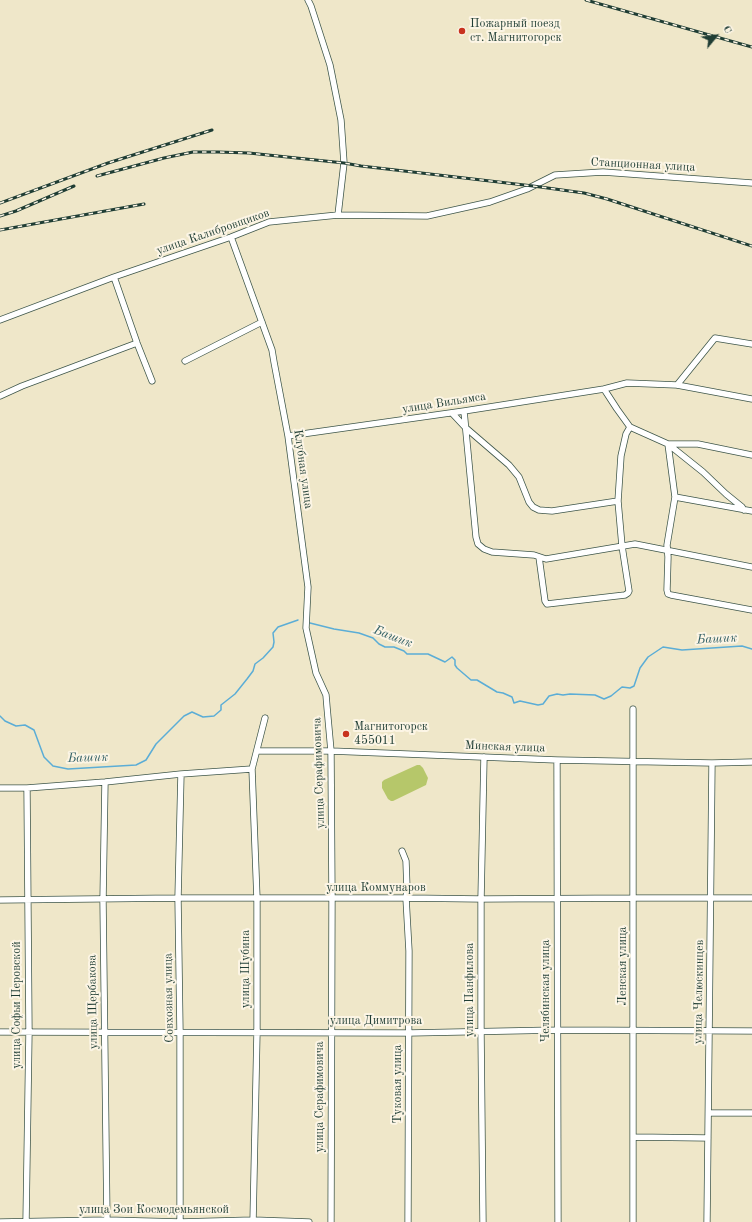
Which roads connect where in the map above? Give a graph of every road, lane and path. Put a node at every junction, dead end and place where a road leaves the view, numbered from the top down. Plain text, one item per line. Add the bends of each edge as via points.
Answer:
1 (308, 0) edge
2 (752, 183) edge
3 (490, 202) joint
4 (338, 215) junction
5 (231, 237) junction
6 (114, 277) junction
7 (0, 320) edge
8 (262, 322) junction
9 (137, 344) junction
10 (752, 344) edge
11 (185, 361) dead end
12 (152, 381) dead end
13 (677, 385) junction
14 (604, 389) junction
15 (0, 396) edge
16 (752, 400) edge
17 (464, 411) junction
18 (452, 413) junction
19 (630, 427) junction
20 (466, 428) junction
21 (288, 436) junction
22 (668, 444) junction
23 (752, 455) edge
24 (675, 497) junction
25 (618, 501) junction
26 (744, 510) junction
27 (752, 511) edge
28 (622, 546) junction
29 (667, 551) junction
30 (539, 557) junction
31 (752, 567) edge
32 (752, 610) edge
33 (327, 708) joint
34 (633, 709) dead end
35 (265, 718) dead end
36 (257, 751) junction
37 (331, 751) junction
38 (484, 757) junction
39 (558, 760) junction
40 (634, 761) junction
41 (752, 762) edge
42 (712, 763) junction
43 (252, 768) junction
44 (181, 774) junction
45 (105, 782) junction
46 (0, 788) edge
47 (27, 788) junction
48 (402, 851) dead end
49 (178, 898) junction
50 (406, 898) junction
51 (633, 898) junction
52 (711, 898) junction
53 (752, 898) edge
54 (257, 899) junction
55 (332, 899) junction
56 (557, 899) junction
57 (0, 900) edge
58 (28, 900) junction
59 (103, 900) junction
60 (481, 900) junction
61 (557, 1030) junction
62 (104, 1031) junction
63 (481, 1031) junction
64 (634, 1031) junction
65 (709, 1031) junction
66 (752, 1031) edge
67 (0, 1032) edge
68 (28, 1032) junction
69 (180, 1032) junction
70 (257, 1032) junction
71 (332, 1032) junction
72 (409, 1033) junction
73 (709, 1113) junction
74 (752, 1113) edge
75 (634, 1137) junction
76 (708, 1138) junction
77 (107, 1221) edge
78 (254, 1221) edge
79 (0, 1222) edge
80 (26, 1222) edge
81 (180, 1222) edge
82 (309, 1222) edge
83 (331, 1222) edge
84 (408, 1222) edge
85 (483, 1222) edge
86 (558, 1222) edge
87 (633, 1222) edge
88 (708, 1222) edge

1 - 4 street via 330,65 341,120 344,163
2 - 3 street, Станционная улица via 603,172 555,175 527,189
3 - 4 street, улица Калибровщиков via 427,216
4 - 5 street, улица Калибровщиков via 269,222
5 - 6 street, улица Калибровщиков
5 - 8 street, Клубная улица
6 - 7 street, улица Калибровщиков
6 - 9 street
8 - 11 street
8 - 21 street, Клубная улица via 272,350
9 - 12 street
9 - 15 street
10 - 13 street via 715,338
13 - 14 street, улица Вильямса via 627,383
13 - 16 street, улица Вильямса
14 - 17 street, улица Вильямса
14 - 19 street
17 - 18 street, улица Вильямса
17 - 20 street
18 - 20 street
18 - 21 street, улица Вильямса
19 - 22 street
19 - 25 street via 621,456
20 - 25 street via 509,465 519,477 529,502 539,510 552,511
20 - 30 street via 478,544 484,550 492,552
21 - 33 street, Клубная улица via 308,587 306,628 316,673 326,695
22 - 23 street via 698,444
22 - 24 street
22 - 26 street
24 - 26 street
24 - 29 street
25 - 28 street
26 - 27 street
28 - 29 street via 635,544
28 - 30 street via 546,559
28 - 30 street via 630,591 625,595 547,604
29 - 31 street
29 - 32 street via 668,594
33 - 37 street, улица Серафимовича
34 - 40 street, Ленская улица
35 - 36 street, улица Шубина
36 - 37 street, Минская улица
36 - 43 street, улица Шубина
37 - 38 street, Минская улица
37 - 55 street, улица Серафимовича
38 - 39 street, Минская улица
38 - 60 street, улица Панфилова
39 - 40 street, Минская улица
39 - 56 street, Челябинская улица
40 - 42 street, Минская улица
40 - 51 street, Ленская улица
41 - 42 street, Минская улица
42 - 52 street, улица Челюскинцев
43 - 44 street
43 - 54 street, улица Шубина
44 - 45 street
44 - 49 street, Совхозная улица
45 - 47 street
45 - 59 street, улица Щербакова
46 - 47 street
47 - 58 street, улица Софьи Перовской
48 - 50 street, Туковая улица via 406,861
49 - 54 street, улица Коммунаров
49 - 59 street, улица Коммунаров
49 - 69 street, Совхозная улица
50 - 55 street, улица Коммунаров
50 - 60 street, улица Коммунаров
50 - 72 street, Туковая улица
51 - 52 street, улица Коммунаров
51 - 56 street, улица Коммунаров
51 - 64 street, Ленская улица
52 - 53 street, улица Коммунаров
52 - 65 street, улица Челюскинцев
54 - 55 street, улица Коммунаров
54 - 70 street, улица Шубина
55 - 71 street, улица Серафимовича
56 - 60 street, улица Коммунаров
56 - 61 street, Челябинская улица
57 - 58 street, улица Коммунаров
58 - 59 street, улица Коммунаров
58 - 68 street, улица Софьи Перовской
59 - 62 street, улица Щербакова
60 - 63 street, улица Панфилова
61 - 63 street, улица Димитрова
61 - 64 street, улица Димитрова
61 - 86 street, Челябинская улица
62 - 68 street, улица Димитрова
62 - 69 street, улица Димитрова
62 - 77 street, улица Щербакова
63 - 72 street, улица Димитрова
63 - 85 street, улица Панфилова
64 - 65 street, улица Димитрова
64 - 75 street, Ленская улица
65 - 66 street, улица Димитрова
65 - 73 street, улица Челюскинцев
67 - 68 street, улица Димитрова
68 - 80 street, улица Софьи Перовской
69 - 70 street, улица Димитрова
69 - 81 street, Совхозная улица
70 - 71 street, улица Димитрова
70 - 78 street, улица Шубина
71 - 72 street, улица Димитрова
71 - 83 street, улица Серафимовича
72 - 84 street, Туковая улица
73 - 74 street
73 - 76 street, улица Челюскинцев
75 - 76 street
75 - 87 street, Ленская улица
76 - 88 street, улица Челюскинцев
77 - 80 street, улица Зои Космодемьянской
77 - 81 street, улица Зои Космодемьянской
78 - 81 street, улица Зои Космодемьянской
78 - 82 street, улица Зои Космодемьянской
79 - 80 street, улица Зои Космодемьянской

